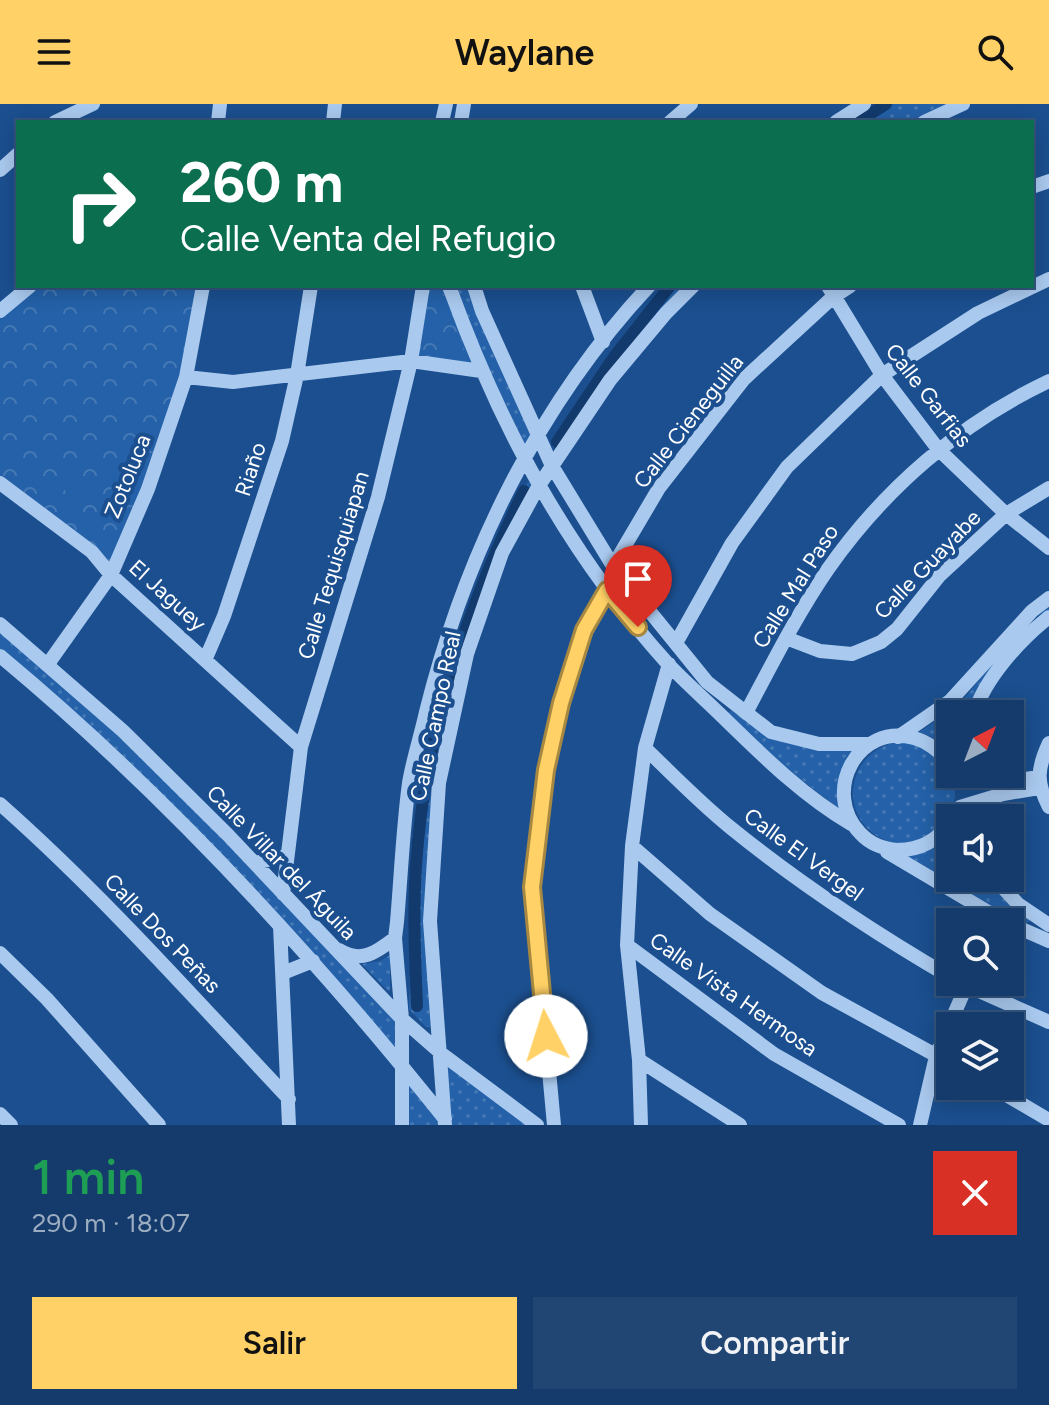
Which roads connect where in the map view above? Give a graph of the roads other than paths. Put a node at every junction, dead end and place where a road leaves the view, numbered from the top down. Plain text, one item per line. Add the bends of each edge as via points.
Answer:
1 (73, 104) edge
2 (93, 104) edge
3 (864, 104) edge
4 (963, 104) edge
5 (685, 105) edge
6 (56, 120) edge
7 (58, 120) edge
8 (672, 120) edge
9 (839, 120) edge
10 (928, 120) edge
11 (16, 156) edge
12 (0, 170) edge
13 (28, 288) edge
14 (203, 288) edge
15 (311, 288) edge
16 (423, 288) edge
17 (450, 288) edge
18 (475, 288) edge
19 (583, 288) edge
20 (647, 288) edge
21 (691, 288) edge
22 (1030, 288) edge
23 (831, 292) edge
24 (0, 311) edge
25 (603, 342) junction
26 (411, 361) junction
27 (481, 371) junction
28 (297, 375) junction
29 (882, 375) junction
30 (186, 377) junction
31 (1049, 381) edge
32 (537, 435) junction
33 (938, 449) junction
34 (522, 458) junction
35 (552, 466) junction
36 (0, 483) edge
37 (538, 487) junction
38 (1049, 488) edge
39 (1006, 514) junction
40 (1049, 548) edge
41 (613, 566) junction
42 (111, 575) junction
43 (607, 590) junction
44 (1049, 598) edge
45 (1049, 617) edge
46 (0, 624) edge
47 (786, 638) junction
48 (676, 643) junction
49 (0, 656) edge
50 (206, 658) junction
51 (48, 664) junction
52 (669, 664) junction
53 (979, 700) edge
54 (746, 713) junction
55 (898, 737) junction
56 (1049, 743) edge
57 (870, 744) junction
58 (301, 747) junction
59 (645, 748) junction
60 (936, 749) edge
61 (1024, 782) edge
62 (1039, 782) junction
63 (0, 804) edge
64 (981, 804) edge
65 (1049, 807) edge
66 (851, 824) junction
67 (936, 837) edge
68 (873, 843) junction
69 (632, 846) junction
70 (286, 856) junction
71 (255, 863) junction
72 (1007, 892) edge
73 (283, 894) junction
74 (983, 908) edge
75 (1049, 925) edge
76 (280, 926) junction
77 (1024, 930) edge
78 (395, 938) junction
79 (1049, 941) edge
80 (332, 945) junction
81 (627, 945) junction
82 (0, 953) edge
83 (313, 961) junction
84 (936, 969) edge
85 (283, 973) junction
86 (992, 996) edge
87 (402, 1019) junction
88 (1049, 1022) edge
89 (442, 1054) junction
90 (936, 1056) edge
91 (639, 1060) junction
92 (401, 1065) junction
93 (936, 1080) edge
94 (289, 1099) junction
95 (1015, 1100) edge
96 (0, 1114) edge
97 (1049, 1120) edge
98 (447, 1123) edge
99 (11, 1125) edge
100 (159, 1125) edge
101 (289, 1125) edge
102 (402, 1125) edge
103 (537, 1125) edge
104 (554, 1125) edge
105 (641, 1125) edge
106 (740, 1125) edge
107 (899, 1125) edge
108 (920, 1125) edge

1 - 6 street
2 - 7 street
3 - 9 street
4 - 10 street
5 - 8 street
11 - 12 street
13 - 24 street
14 - 30 street, Zotoluca
15 - 28 street, Riaño
16 - 26 street, Calle Tequisquiapan
17 - 27 street
18 - 32 street
19 - 25 street
20 - 25 street, Calle Campo Real
21 - 35 street, Calle Campo Real via 610,380
22 - 29 street via 978,313
23 - 29 street, Calle Garfias
23 - 41 street, Calle Cieneguilla via 744,379 659,488
25 - 32 street, Calle Campo Real
26 - 27 street
26 - 28 street
26 - 58 street, Calle Tequisquiapan via 378,497
27 - 34 street
28 - 30 street via 233,382
28 - 50 street, Riaño via 282,441
29 - 33 street, Calle Garfias
29 - 48 street via 787,467 732,543
30 - 42 street, Zotoluca via 148,489
31 - 33 street, Calle Mal Paso
32 - 34 street, Calle Campo Real
32 - 35 street
33 - 39 street, Calle Garfias
33 - 47 street, Calle Mal Paso via 857,530
34 - 37 street
34 - 78 street, Calle Campo Real via 442,648 410,780
35 - 37 street, Calle Campo Real
35 - 41 street
36 - 42 street, El Jaguey via 92,552
37 - 43 street
37 - 89 street, Calle Campo Real via 502,553 467,654 439,783 430,921
38 - 39 street, Calle Guayabe
39 - 40 street, Calle Garfias
39 - 47 street, Calle Guayabe via 940,575 881,642 852,654 820,651
41 - 48 street
42 - 50 street, El Jaguey
42 - 51 street, Zotoluca
43 - 52 street
43 - 104 street via 584,630 561,703 546,770 532,887
44 - 55 street via 950,701
45 - 53 street via 1005,662
46 - 51 street, Calle Villar del Águila
47 - 54 street, Calle Mal Paso
48 - 54 street via 707,682
49 - 76 street, Calle Villar del Águila via 106,749
50 - 58 street, El Jaguey
51 - 71 street, Calle Villar del Águila
52 - 59 street
52 - 66 street via 777,770
54 - 57 street via 771,732 819,744
55 - 57 street
55 - 60 street via 913,737
56 - 62 street
57 - 66 street via 853,760 844,780 843,802
58 - 70 street, Calle Tequisquiapan
59 - 69 street
59 - 84 street, Calle El Vergel via 728,826 804,884
61 - 62 street
62 - 64 street
62 - 65 street
63 - 94 street, Calle Dos Peñas via 101,900
66 - 68 street
67 - 68 street via 910,850
68 - 74 street
69 - 81 street
69 - 90 street via 710,914 822,993
70 - 71 street
70 - 73 street, Calle Tequisquiapan
71 - 73 street, Calle Villar del Águila
72 - 75 street
73 - 80 street, Calle Villar del Águila
76 - 83 street, Calle Villar del Águila
76 - 85 street
77 - 79 street
78 - 80 street via 368,957 349,956
78 - 87 street, Calle Campo Real
80 - 87 street, Calle Villar del Águila
81 - 91 street
81 - 107 street, Calle Vista Hermosa via 774,1054
82 - 100 street
83 - 85 street
83 - 92 street, Calle Villar del Águila
85 - 94 street
86 - 88 street
87 - 89 street, Calle Villar del Águila
87 - 92 street, Calle Campo Real
89 - 98 street, Calle Campo Real
89 - 103 street, Calle Villar del Águila
91 - 105 street
91 - 106 street
92 - 98 street, Calle Villar del Águila
92 - 102 street, Calle Campo Real
93 - 108 street
94 - 101 street
95 - 97 street
96 - 99 street

